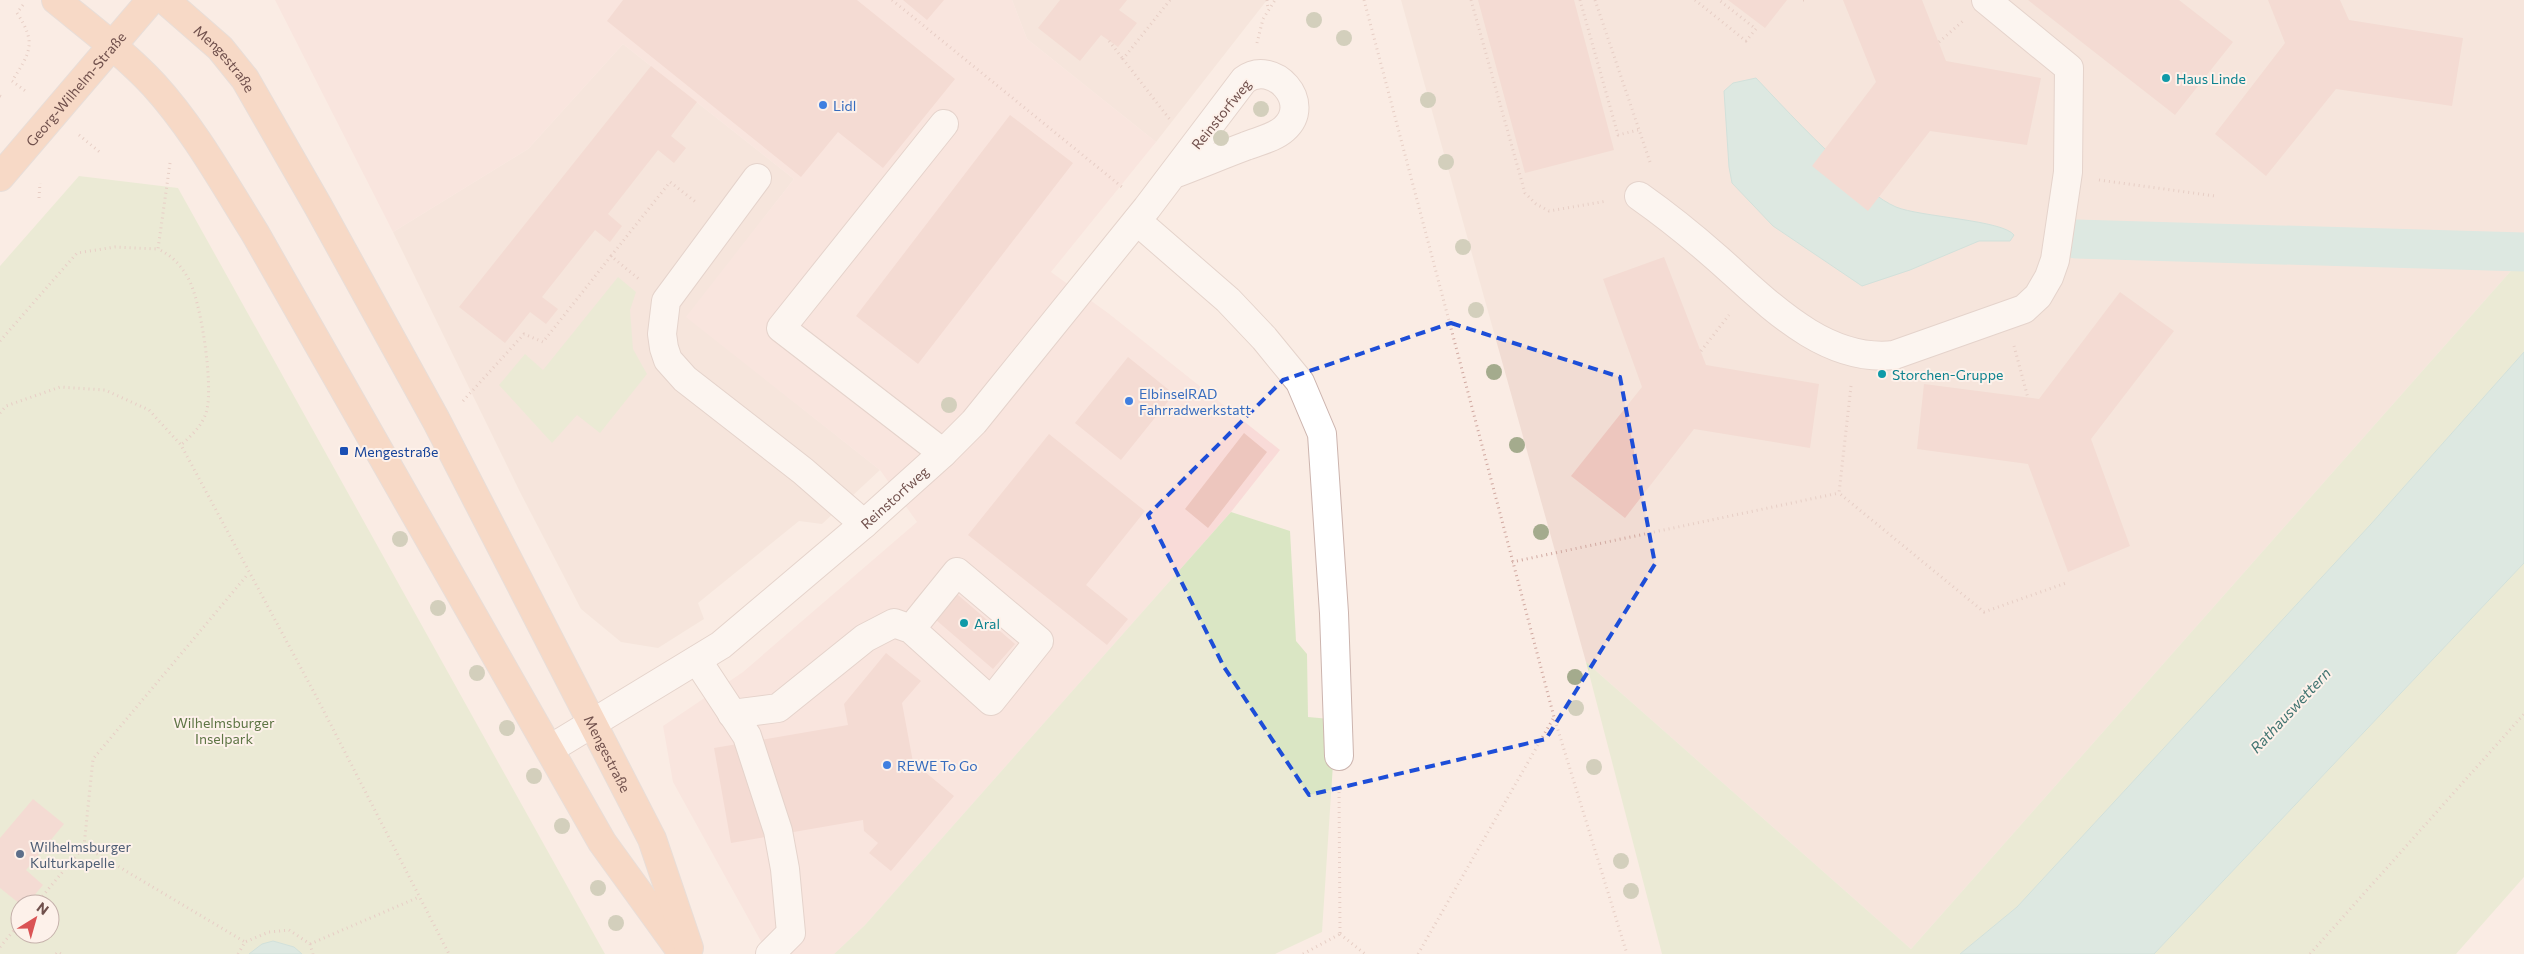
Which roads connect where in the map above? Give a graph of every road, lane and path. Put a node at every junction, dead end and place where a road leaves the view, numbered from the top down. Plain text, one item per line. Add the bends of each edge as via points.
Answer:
1 (56, 0) edge
2 (151, 0) edge
3 (165, 0) edge
4 (892, 0) edge
5 (1170, 0) edge
6 (1267, 0) edge
7 (1275, 0) edge
8 (1364, 0) edge
9 (1470, 0) edge
10 (1580, 0) edge
11 (1595, 0) edge
12 (1695, 0) edge
13 (1719, 0) edge
14 (1986, 0) edge
15 (25, 2) dead end
16 (1268, 10) junction
17 (1109, 41) dead end
18 (113, 47) junction
19 (1123, 58) junction
20 (1254, 74) junction
21 (29, 94) dead end
22 (944, 124) dead end
23 (1638, 130) junction
24 (79, 135) dead end
25 (1192, 149) junction
26 (102, 154) dead end
27 (170, 163) dead end
28 (2068, 172) junction
29 (1174, 174) junction
30 (0, 177) edge
31 (757, 178) dead end
32 (1640, 196) junction
33 (2215, 196) dead end
34 (1142, 214) junction
35 (722, 224) junction
36 (158, 249) junction
37 (611, 256) junction
38 (1751, 287) junction
39 (666, 301) junction
40 (2007, 317) junction
41 (0, 341) edge
42 (1700, 352) dead end
43 (1855, 353) junction
44 (2028, 398) dead end
45 (0, 413) edge
46 (436, 420) junction
47 (181, 445) junction
48 (944, 453) junction
49 (1839, 493) junction
50 (864, 524) junction
51 (1512, 562) junction
52 (248, 574) junction
53 (2066, 583) dead end
54 (910, 629) junction
55 (697, 660) junction
56 (732, 714) junction
57 (2524, 714) edge
58 (1554, 717) junction
59 (594, 722) junction
60 (550, 749) junction
61 (1339, 756) joint
62 (84, 846) junction
63 (44, 894) edge
64 (419, 897) junction
65 (1340, 934) junction
66 (10, 935) edge
67 (245, 942) junction
68 (310, 944) junction
69 (0, 947) edge
70 (56, 954) edge
71 (61, 954) edge
72 (238, 954) edge
73 (314, 954) edge
74 (449, 954) edge
75 (683, 954) edge
76 (691, 954) edge
77 (770, 954) edge
78 (1303, 954) edge
79 (1365, 954) edge
80 (1418, 954) edge
81 (1627, 954) edge
82 (2310, 954) edge

1 - 18 main road
2 - 18 main road, Georg-Wilhelm-Straße
3 - 46 main road, Mengestraße via 220,48 245,79
4 - 34 path
5 - 19 path
6 - 16 path
7 - 16 path
8 - 51 path
9 - 32 path via 1525,193 1549,211
10 - 23 path via 1618,135
11 - 23 path
12 - 13 path via 1746,41 1756,29
14 - 28 street via 2069,68
15 - 21 path via 17,13 30,36 30,48 12,81
16 - 20 path via 1258,39
17 - 19 path
18 - 30 main road, Georg-Wilhelm-Straße
18 - 60 main road via 154,85 195,136 255,233
19 - 25 path
20 - 25 street, Reinstorfweg via 1244,80
20 - 29 street, Reinstorfweg via 1272,76 1292,94 1296,103 1292,121 1277,134
22 - 48 street via 781,328
23 - 32 path via 1651,166
24 - 26 path
25 - 29 street, Reinstorfweg
27 - 36 path
28 - 33 path via 2100,180
28 - 40 street via 2055,260 2049,277 2038,296 2024,309
29 - 34 street, Reinstorfweg
31 - 35 street
32 - 38 street
34 - 48 street, Reinstorfweg via 974,422
34 - 61 street via 1264,338 1300,382 1322,434 1334,613
35 - 37 path via 670,182
35 - 39 street
36 - 41 path via 115,247 77,253
36 - 47 path via 173,257 189,279 207,360 210,388 207,410 197,430
37 - 39 path
37 - 46 path via 543,342 524,334 467,398
38 - 42 path
38 - 43 street via 1779,313 1826,342
39 - 50 street via 662,334 664,348 677,371
40 - 43 street via 1894,355 1875,357
40 - 44 path
43 - 49 path
45 - 47 path via 6,406 60,387 105,390 148,410
46 - 59 main road, Mengestraße
47 - 52 path
48 - 50 street, Reinstorfweg
49 - 51 path
49 - 53 path via 1984,612
50 - 55 street, Reinstorfweg via 721,645
51 - 58 path
52 - 62 path via 93,760
52 - 64 path via 316,696
54 - 54 street via 991,701 1039,641 957,572
54 - 56 street via 894,623 865,638 778,708
55 - 56 street
55 - 59 street, Reinstorfweg
56 - 77 street via 747,736 778,831 785,869 791,933
57 - 82 path
58 - 80 path
58 - 81 path
59 - 60 street, Reinstorfweg
59 - 76 main road, Mengestraße via 652,839
60 - 75 main road via 602,842
61 - 65 path
62 - 63 path
62 - 67 path
64 - 68 path
64 - 74 path
65 - 78 path
65 - 79 path
66 - 69 path
67 - 68 path via 269,932 289,930
67 - 72 path
68 - 73 path
70 - 71 path

